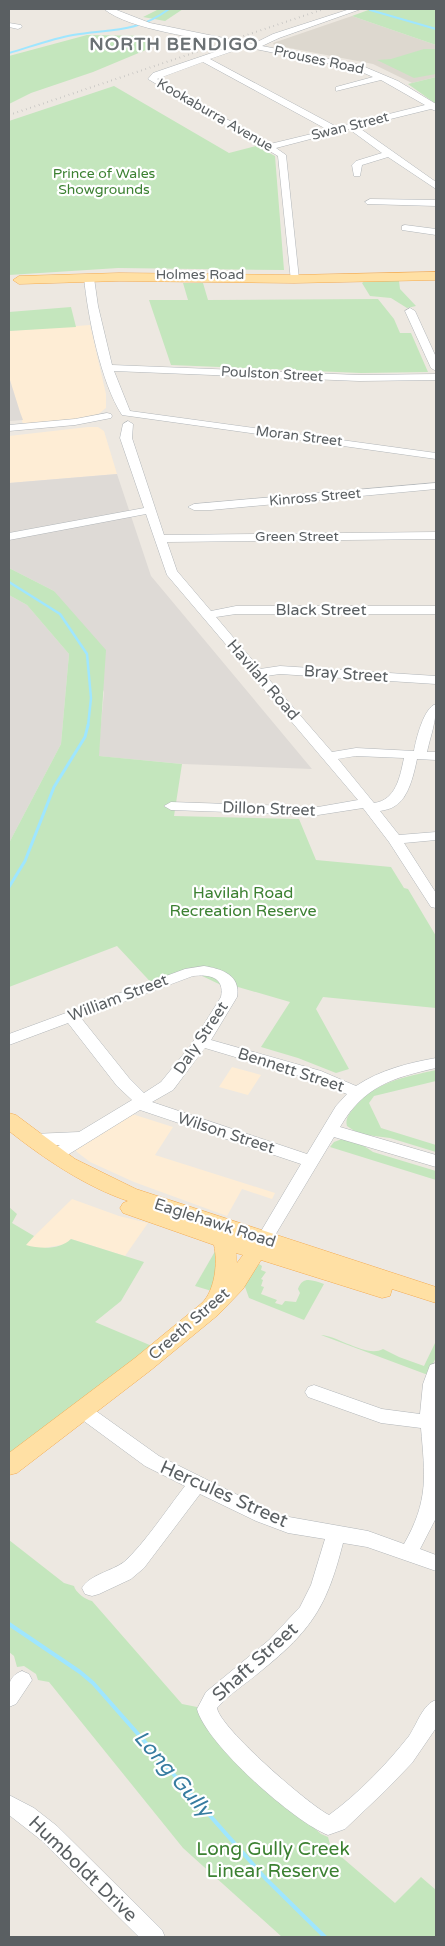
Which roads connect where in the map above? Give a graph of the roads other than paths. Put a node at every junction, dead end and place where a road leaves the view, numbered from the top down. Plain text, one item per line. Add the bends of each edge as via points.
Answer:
1 (108, 9) edge
2 (357, 9) edge
3 (9, 25) edge
4 (18, 27) dead end
5 (245, 44) junction
6 (255, 46) junction
7 (204, 59) junction
8 (382, 76) junction
9 (340, 89) dead end
10 (434, 107) edge
11 (350, 126) junction
12 (335, 130) junction
13 (268, 147) junction
14 (390, 153) junction
15 (357, 174) dead end
16 (436, 186) edge
17 (370, 202) dead end
18 (436, 203) edge
19 (405, 228) dead end
20 (436, 232) edge
21 (92, 276) junction
22 (382, 276) joint
23 (436, 276) edge
24 (294, 277) junction
25 (14, 281) edge
26 (410, 311) dead end
27 (111, 368) junction
28 (436, 368) edge
29 (436, 376) edge
30 (119, 420) junction
31 (9, 428) edge
32 (436, 456) edge
33 (436, 486) edge
34 (194, 507) dead end
35 (149, 510) junction
36 (436, 535) edge
37 (9, 537) edge
38 (159, 539) junction
39 (436, 610) edge
40 (207, 616) junction
41 (256, 673) junction
42 (436, 680) edge
43 (436, 708) edge
44 (415, 754) junction
45 (436, 756) edge
46 (328, 757) junction
47 (171, 806) dead end
48 (369, 806) junction
49 (436, 836) edge
50 (395, 840) junction
51 (436, 904) edge
52 (227, 980) joint
53 (71, 1016) junction
54 (9, 1040) edge
55 (201, 1042) junction
56 (436, 1063) edge
57 (357, 1092) junction
58 (142, 1102) junction
59 (9, 1120) edge
60 (330, 1130) junction
61 (9, 1136) edge
62 (84, 1137) junction
63 (33, 1140) junction
64 (55, 1156) junction
65 (311, 1161) junction
66 (436, 1162) edge
67 (223, 1240) junction
68 (261, 1245) junction
69 (436, 1295) edge
70 (217, 1303) junction
71 (436, 1307) edge
72 (436, 1370) edge
73 (314, 1392) dead end
74 (83, 1411) junction
75 (431, 1422) junction
76 (9, 1466) edge
77 (197, 1484) junction
78 (336, 1534) junction
79 (409, 1552) junction
80 (436, 1563) edge
81 (92, 1588) dead end
82 (22, 1680) dead end
83 (9, 1698) edge
84 (436, 1709) edge
85 (9, 1804) edge
86 (154, 1937) edge

1 - 5 street, Prouses Road via 146,24
2 - 6 street
3 - 4 street
5 - 6 street, Prouses Road
5 - 7 street, Kookaburra Avenue
6 - 8 street, Prouses Road via 354,66
7 - 12 street
7 - 13 street, Kookaburra Avenue via 152,79
8 - 9 street
8 - 10 street, Prouses Road
10 - 11 street, Swan Street
11 - 12 street, Swan Street
11 - 14 street
12 - 13 street, Swan Street
13 - 24 street, Kookaburra Avenue via 283,156
14 - 15 street via 359,163
14 - 16 street
17 - 18 street
19 - 20 street
21 - 24 main road, Holmes Road
21 - 25 main road, Holmes Road
21 - 27 street via 92,299
22 - 23 main road, Holmes Road
22 - 24 main road, Holmes Road
26 - 28 street
27 - 29 street, Poulston Street via 359,378
27 - 30 street
30 - 31 street, Moran Street
30 - 32 street, Moran Street via 161,419
30 - 35 street, Havilah Road
33 - 34 street, Kinross Street
35 - 37 street
35 - 38 street, Havilah Road
36 - 38 street, Green Street
38 - 40 street, Havilah Road via 171,572
39 - 40 street, Black Street via 236,610
40 - 41 street, Havilah Road
41 - 42 street, Bray Street via 280,670
41 - 46 street, Havilah Road
43 - 44 street, Dillon Street
44 - 45 street
44 - 46 street via 356,752
44 - 48 street, Dillon Street via 396,798 388,804
46 - 48 street, Havilah Road
47 - 48 street, Dillon Street via 318,811
48 - 50 street, Havilah Road
49 - 50 street
50 - 51 street, Havilah Road
52 - 53 street, William Street via 198,970
52 - 55 street, Daly Street via 231,990 229,997
53 - 54 street, William Street
53 - 58 street, Wilson Street
55 - 57 street, Bennett Street via 315,1075
55 - 58 street, Daly Street via 170,1084
56 - 57 street, Bennett Street via 384,1076
57 - 60 street, Creeth Street
58 - 62 street, Daly Street
58 - 65 street, Wilson Street via 151,1109
59 - 63 main road, Eaglehawk Road
60 - 65 street, Creeth Street
60 - 66 street
61 - 67 main road, Eaglehawk Road via 51,1167 107,1198
62 - 63 street, Daly Street
62 - 64 street, Daly Street
63 - 64 main road, Eaglehawk Road
64 - 68 main road, Eaglehawk Road via 141,1199
65 - 68 street, Creeth Street
67 - 68 main road, Eaglehawk Road
67 - 70 main road via 226,1263
68 - 69 main road, Eaglehawk Road
68 - 70 main road, Creeth Street
68 - 71 main road, Eaglehawk Road
70 - 74 main road, Creeth Street
72 - 75 street via 430,1390
73 - 75 street via 381,1416
74 - 76 main road, Creeth Street
74 - 77 street, Hercules Street via 144,1456
75 - 79 street via 434,1490 427,1516
77 - 78 street, Hercules Street via 275,1521
77 - 81 street via 137,1562 124,1573
78 - 79 street, Hercules Street via 368,1538
78 - 84 street, Shaft Street via 315,1598 303,1619 213,1698 207,1707 209,1716 248,1760 316,1820 326,1825 337,1822 393,1771 417,1743
79 - 80 street, Hercules Street
82 - 83 street
85 - 86 street, Humboldt Drive via 27,1814 55,1838

